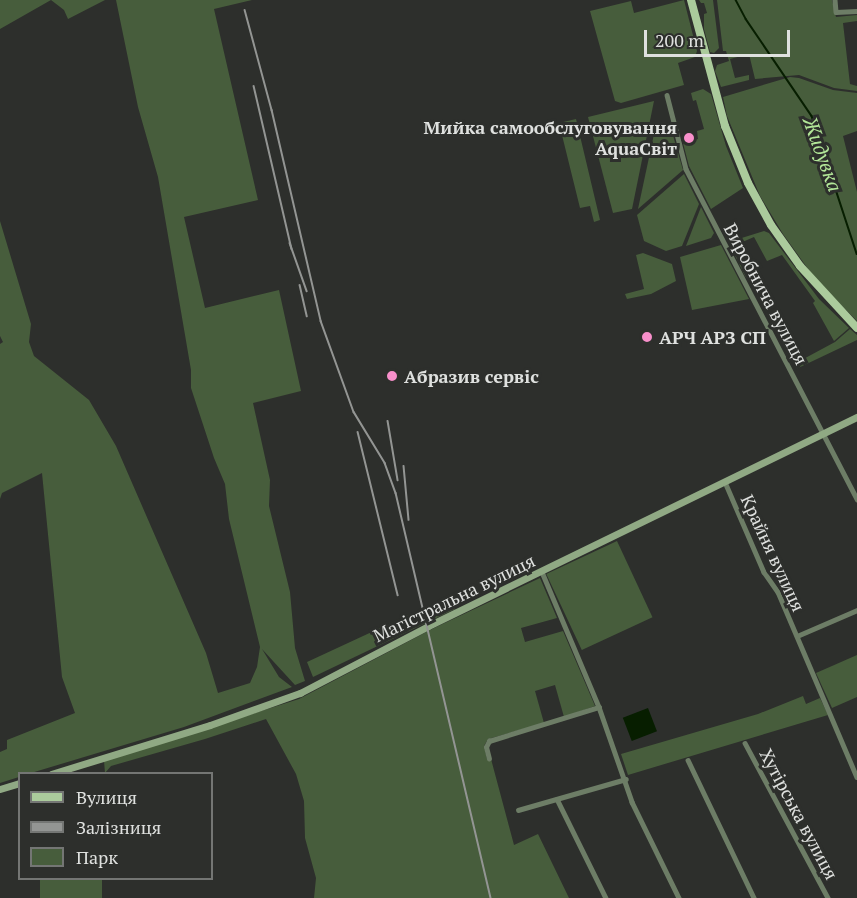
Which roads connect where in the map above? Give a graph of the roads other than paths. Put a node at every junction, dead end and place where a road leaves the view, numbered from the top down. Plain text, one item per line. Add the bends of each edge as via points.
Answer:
1 (691, 0) edge
2 (835, 0) edge
3 (857, 11) edge
4 (667, 95) dead end
5 (857, 328) edge
6 (857, 417) edge
7 (824, 434) junction
8 (725, 482) junction
9 (857, 499) edge
10 (542, 572) junction
11 (857, 610) edge
12 (797, 636) junction
13 (598, 707) junction
14 (745, 743) dead end
15 (489, 759) dead end
16 (688, 760) dead end
17 (57, 772) edge
18 (857, 777) edge
19 (626, 779) junction
20 (18, 784) edge
21 (0, 789) edge
22 (557, 799) junction
23 (518, 810) dead end
24 (606, 898) edge
25 (679, 898) edge
26 (754, 898) edge
27 (828, 898) edge

1 - 5 main road via 725,126 748,183 800,266
2 - 3 street via 836,12
4 - 7 street, Виробнича вулиця via 686,169
6 - 7 street, Магістральна вулиця
7 - 8 street, Магістральна вулиця
7 - 9 street, Виробнича вулиця
8 - 10 street, Магістральна вулиця
8 - 12 street, Крайня вулиця
10 - 13 street
10 - 17 street, Магістральна вулиця via 300,693
11 - 12 street, Крайня вулиця
12 - 18 street, Крайня вулиця
13 - 15 street via 489,741
13 - 19 street
14 - 27 street, Хутірська вулиця
16 - 26 street
19 - 22 street
19 - 25 street via 632,802
20 - 21 street
22 - 23 street
22 - 24 street

